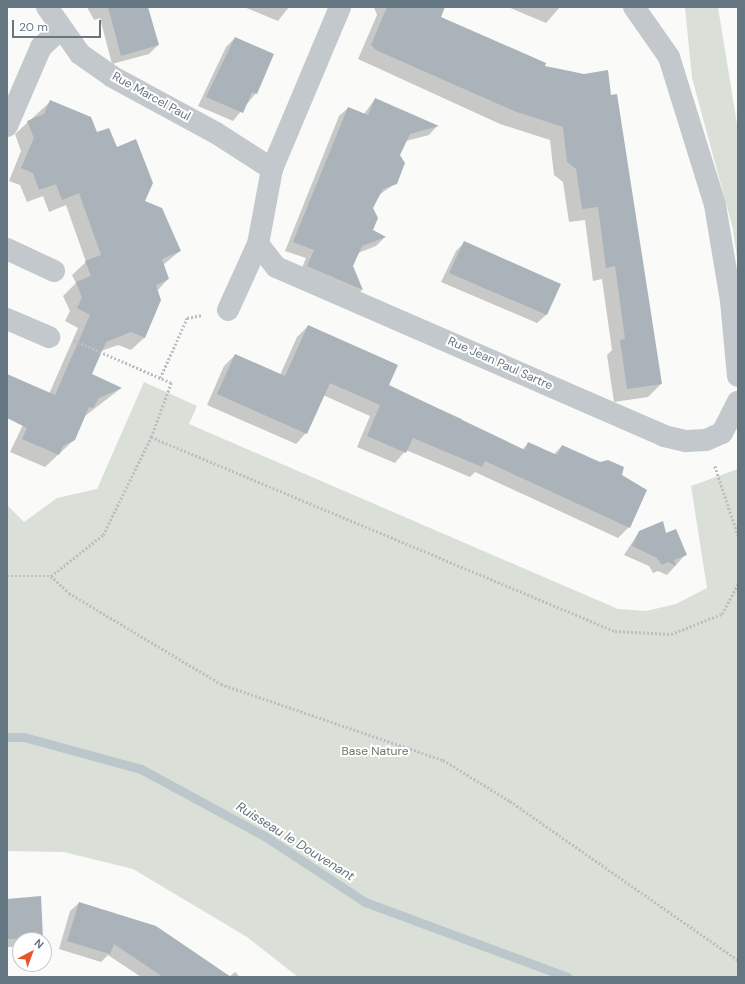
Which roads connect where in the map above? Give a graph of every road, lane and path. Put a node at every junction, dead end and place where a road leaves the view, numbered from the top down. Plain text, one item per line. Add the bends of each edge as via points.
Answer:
1 (47, 7) edge
2 (340, 7) edge
3 (634, 7) edge
4 (60, 29) junction
5 (7, 126) edge
6 (272, 169) junction
7 (258, 244) junction
8 (7, 249) edge
9 (54, 271) dead end
10 (228, 310) joint
11 (7, 319) edge
12 (49, 337) joint
13 (738, 376) edge
14 (160, 378) junction
15 (738, 402) edge
16 (151, 437) junction
17 (706, 440) junction
18 (738, 535) edge
19 (7, 576) edge
20 (51, 576) junction
21 (738, 584) edge
22 (738, 960) edge

1 - 4 street, Rue Marcel Paul
2 - 6 street
3 - 13 street via 669,57 715,205 731,301
4 - 5 street via 41,47
4 - 6 street, Rue Marcel Paul via 80,54 111,76 216,133
6 - 7 street
7 - 10 street
7 - 17 street, Rue Jean Paul Sartre via 276,267 664,436 686,441
8 - 9 street
10 - 14 path via 187,318
11 - 12 street
12 - 14 path via 67,338
14 - 16 path via 171,383
15 - 17 street, Rue Jean Paul Sartre via 722,433
16 - 20 path via 103,535
16 - 21 path via 614,631 671,634 722,614
17 - 18 path
19 - 20 path
20 - 22 path via 69,593 221,684 401,742 443,760 510,801

